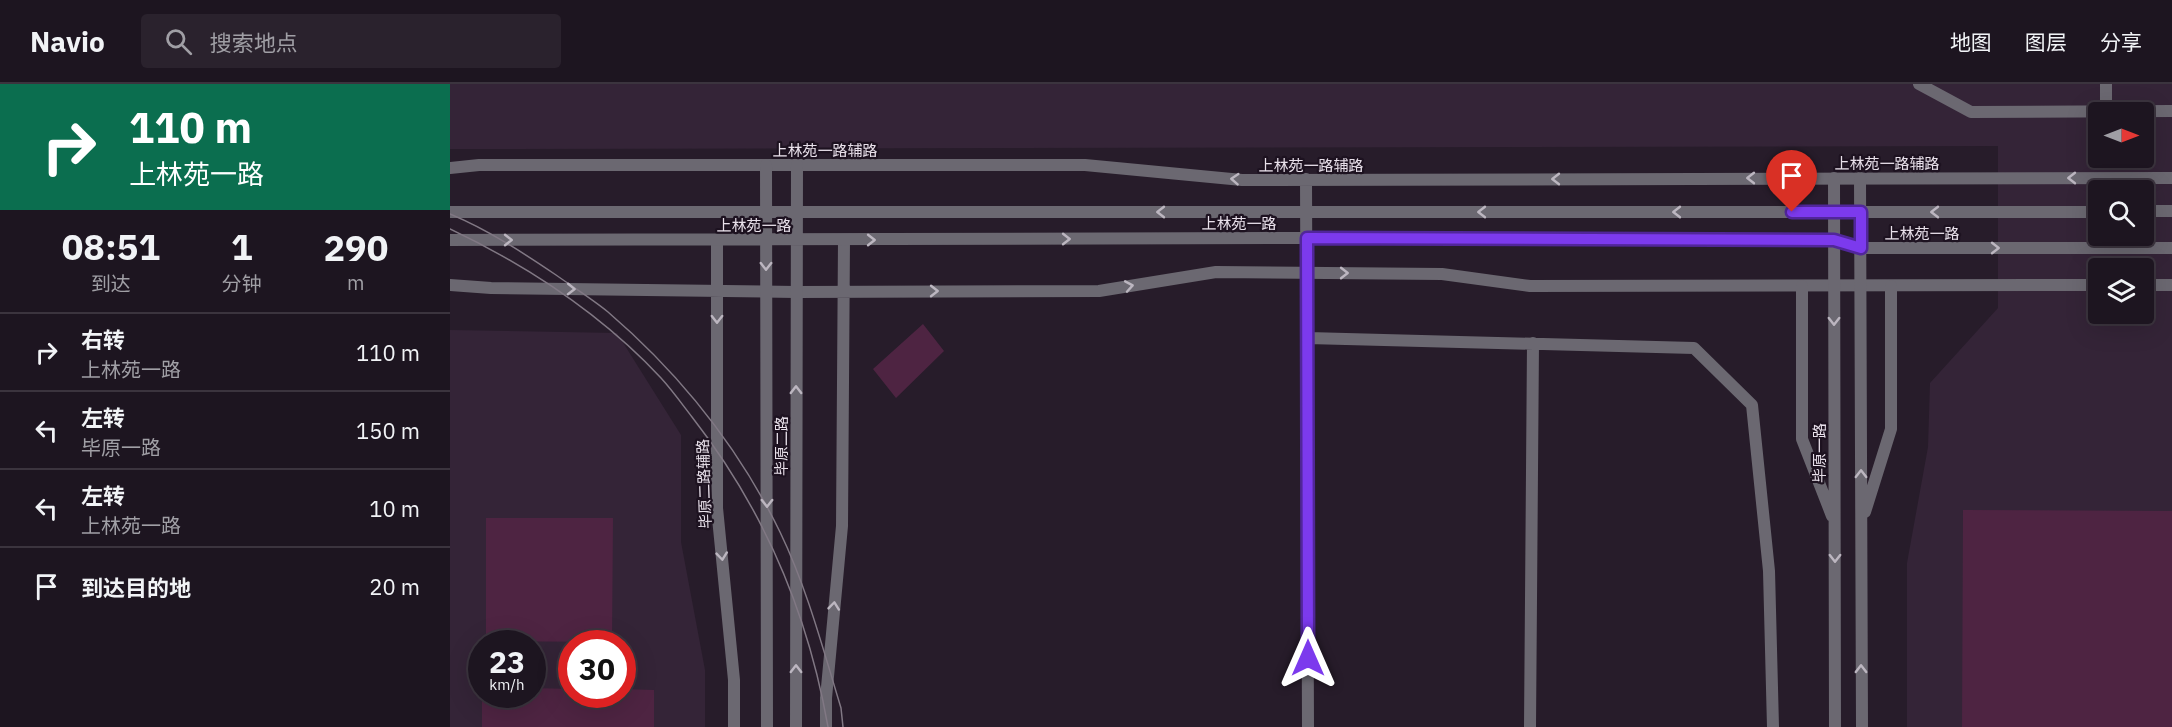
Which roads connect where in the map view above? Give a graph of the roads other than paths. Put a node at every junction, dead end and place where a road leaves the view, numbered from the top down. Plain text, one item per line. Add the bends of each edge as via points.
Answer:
1 (1919, 84) edge
2 (2106, 84) edge
3 (2106, 102) edge
4 (2088, 111) edge
5 (2154, 111) edge
6 (2172, 111) edge
7 (766, 165) junction
8 (797, 165) junction
9 (450, 168) edge
10 (1834, 178) junction
11 (1860, 178) junction
12 (2172, 178) edge
13 (1306, 180) junction
14 (2172, 211) edge
15 (450, 212) edge
16 (766, 212) junction
17 (796, 212) junction
18 (1306, 212) junction
19 (1834, 212) junction
20 (1861, 212) junction
21 (2088, 212) edge
22 (2154, 212) edge
23 (1307, 238) junction
24 (450, 240) edge
25 (717, 240) junction
26 (766, 240) junction
27 (796, 240) junction
28 (844, 240) junction
29 (1834, 240) junction
30 (1861, 248) junction
31 (2172, 248) edge
32 (1307, 273) junction
33 (450, 285) edge
34 (2088, 285) edge
35 (2154, 285) edge
36 (2172, 285) edge
37 (1802, 286) junction
38 (1834, 286) junction
39 (1861, 286) junction
40 (1891, 286) junction
41 (717, 291) junction
42 (766, 291) junction
43 (844, 291) junction
44 (796, 292) junction
45 (1308, 338) junction
46 (1533, 343) junction
47 (1834, 522) junction
48 (1861, 525) junction
49 (734, 727) edge
50 (767, 727) edge
51 (796, 727) edge
52 (826, 727) edge
53 (1308, 727) edge
54 (1530, 727) edge
55 (1773, 727) edge
56 (1835, 727) edge
57 (1862, 727) edge

1 - 4 street via 1971,112
2 - 3 street
5 - 6 street
7 - 8 street, 上林苑一路辅路
7 - 9 street, 上林苑一路辅路
7 - 16 street, 毕原二路
13 -> 8 street, 上林苑一路辅路 via 1242,180 1085,165
8 - 17 street, 毕原二路
10 - 11 street, 上林苑一路辅路
10 -> 13 street, 上林苑一路辅路
10 - 19 street, 毕原一路
12 -> 11 street, 上林苑一路辅路
11 - 20 street
13 - 18 street
14 - 22 street
15 - 16 street, 上林苑一路
16 - 17 street, 上林苑一路
16 - 26 street, 毕原二路
18 -> 17 street, 上林苑一路
17 - 27 street, 毕原二路
19 -> 18 street, 上林苑一路
18 - 23 street
19 - 20 street, 上林苑一路
19 - 29 street, 毕原一路
21 -> 20 street, 上林苑一路
20 - 30 street
28 -> 23 street, 上林苑一路
23 - 29 street, 上林苑一路
23 - 32 street
24 -> 25 street, 上林苑一路
25 - 26 street, 上林苑一路
25 - 41 street, 毕原二路辅路
26 - 27 street, 上林苑一路
26 -> 42 street, 毕原二路
27 - 28 street, 上林苑一路
27 - 44 street, 毕原二路
28 - 43 street
29 - 30 street, 上林苑一路
29 - 38 street, 毕原一路
30 -> 31 street, 上林苑一路
30 - 39 street
32 -> 37 street via 1442,274 1530,286
43 -> 32 street via 1099,291 1216,272
32 - 45 street
33 -> 41 street
34 - 40 street
35 - 36 street
37 - 38 street
37 - 47 street via 1802,439
38 - 39 street
38 -> 47 street, 毕原一路
39 - 40 street
48 -> 39 street
40 - 48 street via 1891,429
41 - 42 street
41 -> 49 street, 毕原二路辅路 via 717,508 734,680
42 - 44 street
42 -> 50 street, 毕原二路
43 - 44 street
52 -> 43 street via 842,526
51 -> 44 street, 毕原二路
45 - 46 street
45 - 53 street
46 - 54 street
46 - 55 street via 1694,348 1752,405 1769,571
47 -> 56 street, 毕原一路
57 -> 48 street

